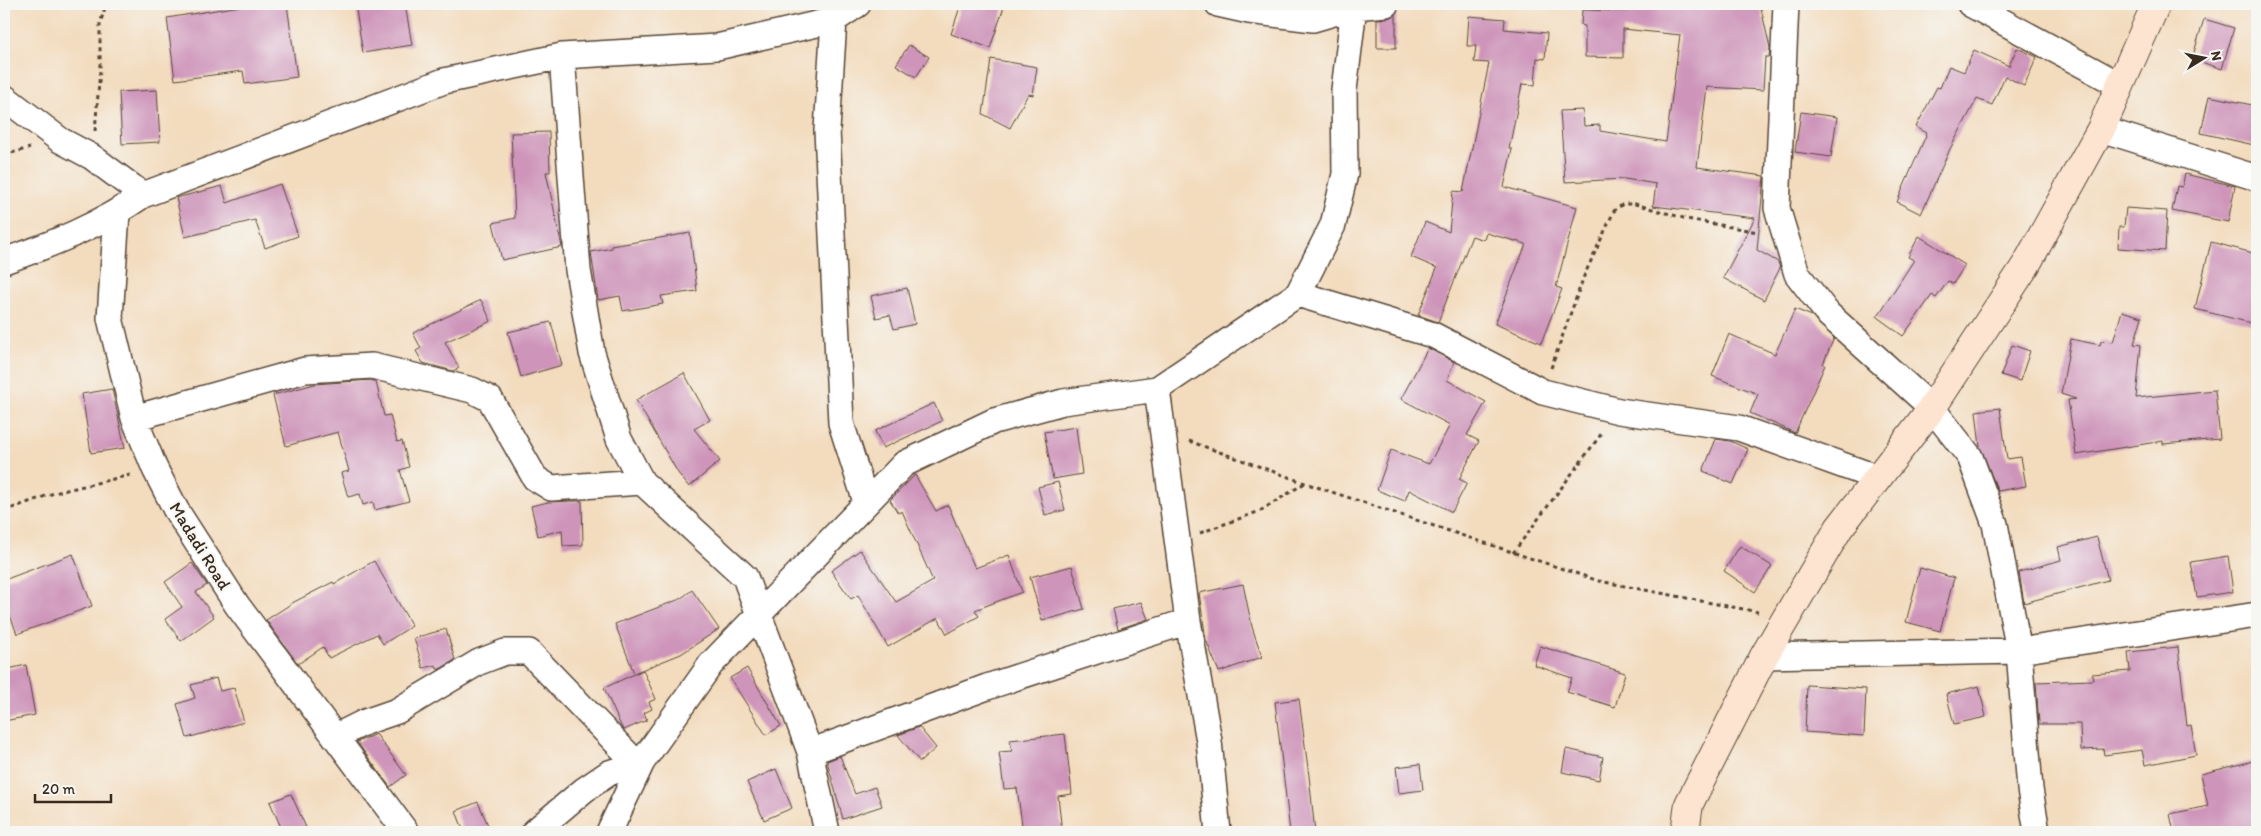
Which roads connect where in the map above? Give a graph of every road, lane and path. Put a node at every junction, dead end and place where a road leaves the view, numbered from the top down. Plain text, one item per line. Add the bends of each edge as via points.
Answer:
1 (106, 4) edge
2 (858, 4) edge
3 (1218, 4) edge
4 (1386, 4) edge
5 (1786, 4) edge
6 (1970, 4) edge
7 (2156, 4) edge
8 (1354, 7) junction
9 (834, 20) junction
10 (562, 56) junction
11 (2120, 85) junction
12 (4, 97) edge
13 (2101, 129) junction
14 (92, 156) junction
15 (2257, 178) edge
16 (143, 195) junction
17 (117, 213) junction
18 (1786, 237) junction
19 (4, 261) edge
20 (1298, 294) junction
21 (1157, 389) junction
22 (1542, 392) junction
23 (1932, 408) junction
24 (1619, 411) junction
25 (134, 418) junction
26 (1163, 432) junction
27 (155, 469) junction
28 (1878, 478) junction
29 (642, 482) junction
30 (1305, 483) junction
31 (866, 502) junction
32 (4, 511) edge
33 (1177, 542) junction
34 (1514, 554) junction
35 (745, 576) junction
36 (790, 583) junction
37 (760, 613) junction
38 (2257, 615) edge
39 (1786, 618) junction
40 (1188, 621) junction
41 (2019, 651) junction
42 (1764, 656) junction
43 (335, 737) junction
44 (810, 752) junction
45 (640, 763) junction
46 (406, 832) edge
47 (534, 832) edge
48 (609, 832) edge
49 (827, 832) edge
50 (1218, 832) edge
51 (1685, 832) edge
52 (2036, 832) edge

1 - 14 path via 100,24 100,70
2 - 9 street
3 - 8 street via 1313,19
4 - 8 street
5 - 18 street via 1778,208
6 - 11 street
7 - 11 main road
8 - 20 street via 1344,90 1345,174 1333,226
9 - 10 street via 717,47
9 - 31 street via 826,130 841,423
10 - 16 street via 444,81
10 - 29 street via 578,270 592,354 619,439
11 - 13 main road
12 - 14 street via 60,140
13 - 15 street
13 - 23 main road via 2026,265
14 - 16 street
16 - 17 street
17 - 19 street
17 - 25 street, Madadi Road via 110,318
18 - 22 path via 1623,204 1614,212 1584,276
18 - 23 street via 1797,274 1828,314
20 - 21 street
20 - 22 street via 1433,335
21 - 26 street
21 - 31 street via 1063,402 994,421 904,464
22 - 24 street
23 - 28 main road
23 - 41 street via 1970,458 1995,524
24 - 28 street via 1739,428
24 - 34 path
25 - 27 street, Madadi Road
25 - 29 street via 305,370 372,366 472,390 490,399 535,478 551,488
26 - 30 path
26 - 33 street
27 - 32 path via 54,493
27 - 43 street, Madadi Road via 176,510 238,605
28 - 39 main road via 1839,528
29 - 35 street
30 - 33 path via 1260,511
30 - 34 path
31 - 36 street
33 - 40 street
34 - 39 path via 1599,581
35 - 36 street
35 - 37 street
36 - 37 street
37 - 44 street
37 - 45 street via 711,664
38 - 41 street
39 - 42 main road
40 - 44 street via 987,687
40 - 50 street via 1209,741
41 - 42 street
41 - 52 street
42 - 51 main road via 1689,804
43 - 45 street via 397,711 479,662 505,652 529,652
43 - 46 street, Madadi Road
44 - 49 street
45 - 47 street via 609,773
45 - 48 street

